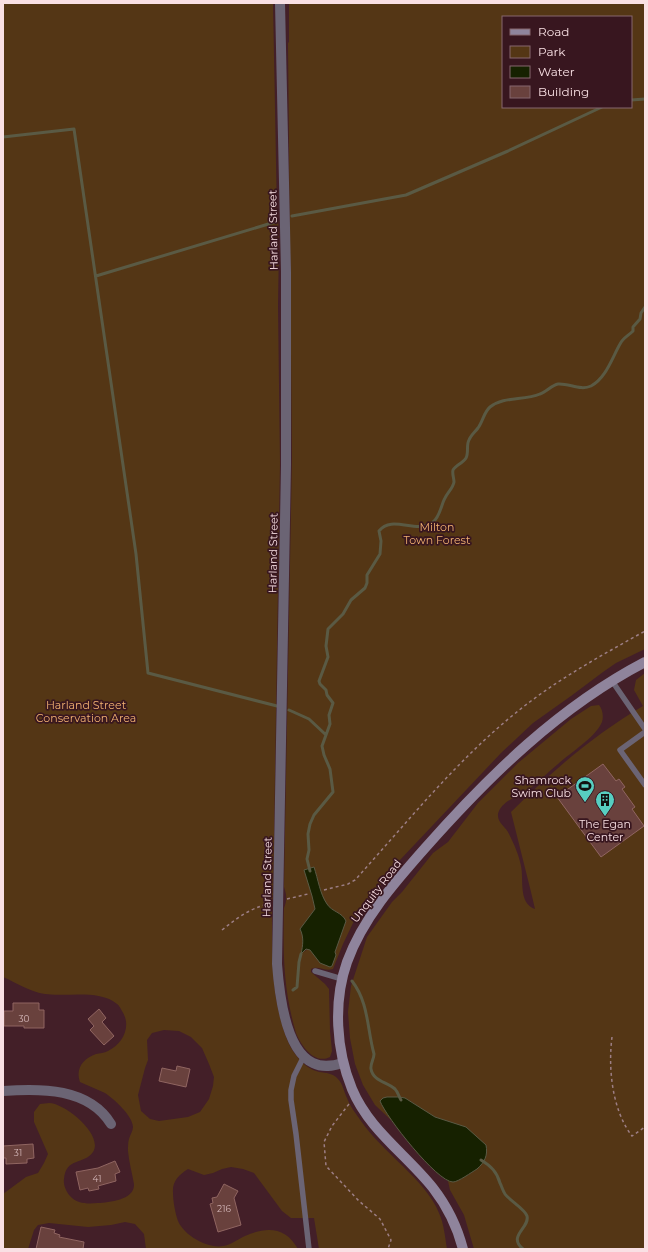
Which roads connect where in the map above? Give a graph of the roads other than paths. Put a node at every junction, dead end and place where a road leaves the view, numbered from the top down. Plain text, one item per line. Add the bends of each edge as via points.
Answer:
1 (280, 3) edge
2 (645, 662) edge
3 (612, 681) junction
4 (645, 730) edge
5 (645, 785) edge
6 (315, 971) dead end
7 (342, 979) junction
8 (304, 1056) junction
9 (344, 1063) junction
10 (3, 1091) edge
11 (111, 1124) dead end
12 (309, 1249) edge
13 (462, 1249) edge

1 - 8 street, Harland Street via 286,264 286,465 277,956 281,994 289,1029 296,1046
2 - 3 main road, Unquity Road
3 - 4 lane
3 - 7 main road, Unquity Road via 540,733 445,826 370,916 354,945
4 - 5 lane via 620,750
6 - 7 lane
7 - 9 main road, Unquity Road via 338,1020
8 - 9 street, Harland Street via 320,1066
8 - 12 lane via 294,1076 291,1100
9 - 13 main road, Unquity Road via 363,1110 374,1126 424,1178 443,1202 454,1222
10 - 11 street via 43,1089 68,1094 98,1109

